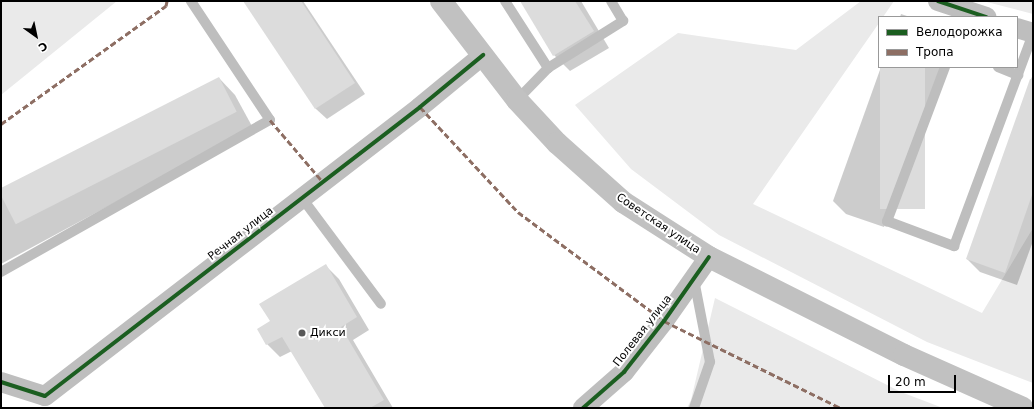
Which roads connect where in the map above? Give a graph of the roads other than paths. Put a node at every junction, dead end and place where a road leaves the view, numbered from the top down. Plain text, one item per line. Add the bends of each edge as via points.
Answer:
1 (190, 1) edge
2 (441, 1) edge
3 (505, 1) edge
4 (611, 1) edge
5 (938, 1) edge
6 (983, 16) edge
7 (1018, 28) edge
8 (1033, 33) edge
9 (483, 55) junction
10 (548, 68) junction
11 (945, 68) edge
12 (1001, 68) edge
13 (1018, 74) junction
14 (517, 100) junction
15 (302, 198) junction
16 (709, 257) junction
17 (1, 272) edge
18 (694, 278) junction
19 (381, 304) dead end
20 (1, 382) edge
21 (583, 408) edge
22 (694, 408) edge
23 (1023, 408) edge

1 - 17 lane via 270,120
2 - 9 main road, Советская улица
3 - 10 lane
4 - 10 lane via 623,21
5 - 6 street
7 - 8 street
8 - 13 lane
9 - 14 main road, Советская улица
9 - 15 street, Речная улица
10 - 14 lane
11 - 13 lane via 887,221 954,246
12 - 13 lane
14 - 16 main road, Советская улица via 557,144 623,202
15 - 19 lane
15 - 20 street, Речная улица via 46,396
16 - 18 street, Полевая улица
16 - 23 main road, Советская улица via 904,355
18 - 21 street, Полевая улица via 624,372
18 - 22 lane via 710,362

